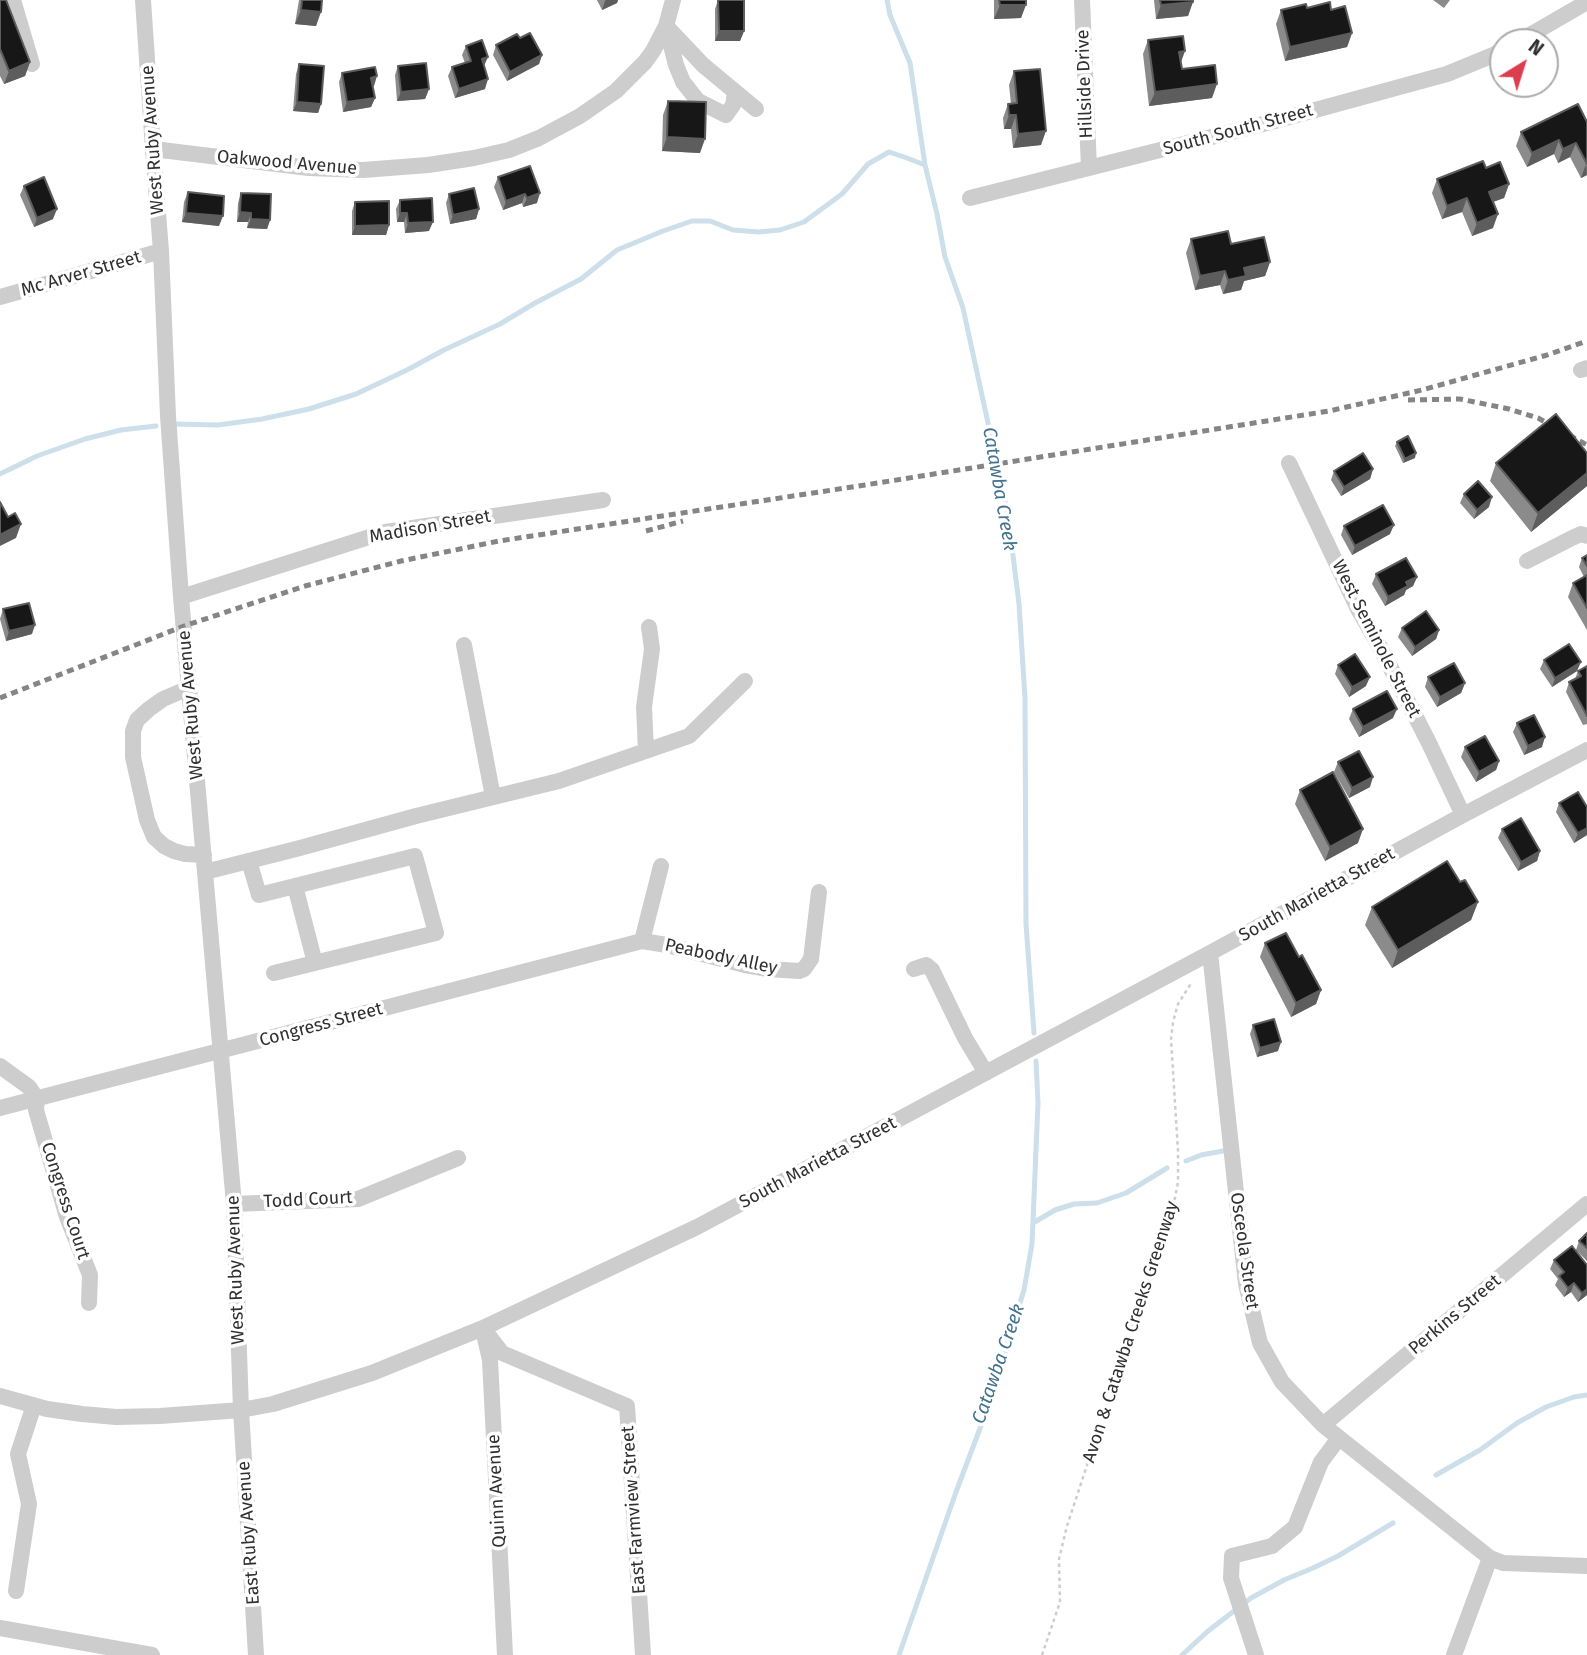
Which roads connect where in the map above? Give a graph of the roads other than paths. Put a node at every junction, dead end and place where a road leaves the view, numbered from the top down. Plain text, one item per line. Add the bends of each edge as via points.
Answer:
1 (13, 0) edge
2 (144, 0) edge
3 (673, 0) edge
4 (1082, 0) edge
5 (1573, 4) edge
6 (666, 26) junction
7 (1538, 28) edge
8 (1489, 57) edge
9 (32, 64) edge
10 (735, 93) junction
11 (756, 109) dead end
12 (153, 149) junction
13 (1089, 169) junction
14 (970, 198) dead end
15 (161, 251) junction
16 (0, 297) edge
17 (1289, 463) dead end
18 (603, 500) dead end
19 (1587, 536) edge
20 (1527, 561) dead end
21 (181, 597) junction
22 (649, 627) dead end
23 (464, 645) dead end
24 (745, 681) dead end
25 (189, 688) junction
26 (1587, 750) edge
27 (646, 751) junction
28 (493, 797) junction
29 (1463, 815) junction
30 (204, 855) junction
31 (249, 861) junction
32 (661, 866) dead end
33 (205, 872) junction
34 (295, 886) junction
35 (819, 892) dead end
36 (642, 941) junction
37 (1210, 953) junction
38 (315, 963) junction
39 (914, 969) dead end
40 (274, 973) dead end
41 (220, 1051) junction
42 (0, 1066) edge
43 (986, 1073) junction
44 (37, 1099) junction
45 (0, 1108) edge
46 (458, 1158) dead end
47 (234, 1203) junction
48 (1587, 1204) edge
49 (89, 1303) dead end
50 (483, 1328) junction
51 (0, 1396) edge
52 (34, 1405) junction
53 (241, 1410) junction
54 (1322, 1425) junction
55 (1339, 1438) junction
56 (1490, 1558) junction
57 (1587, 1566) edge
58 (16, 1591) dead end
59 (0, 1628) edge
60 (152, 1655) edge
61 (256, 1655) edge
62 (505, 1655) edge
63 (643, 1655) edge
64 (1256, 1655) edge
65 (1454, 1655) edge

1 - 9 street
2 - 12 street, West Ruby Avenue
3 - 6 street, Oakwood Avenue
4 - 13 street, Hillside Drive
5 - 7 street
6 - 10 street
6 - 10 street via 683,82 698,100 726,115
6 - 12 street, Oakwood Avenue via 645,62 615,91 539,138 497,153 363,170
8 - 13 street, South South Street via 1447,74
10 - 11 street
12 - 15 street, West Ruby Avenue
13 - 14 street, South South Street
15 - 16 street, Mc Arver Street
15 - 21 street, West Ruby Avenue
17 - 29 street, West Seminole Street
18 - 21 street, Madison Street via 386,532
19 - 20 street via 1581,534
21 - 25 street, West Ruby Avenue
22 - 27 street via 652,649 644,707
23 - 28 street
24 - 27 street via 689,736
25 - 30 street, West Ruby Avenue
25 - 30 street via 163,699 137,720 133,757 154,837 174,851
26 - 29 street, South Marietta Street
27 - 28 street via 559,781
28 - 31 street
29 - 37 street, South Marietta Street
30 - 33 street, West Ruby Avenue
31 - 33 street
31 - 34 street via 259,895
32 - 36 street
33 - 41 street, West Ruby Avenue
34 - 38 street
34 - 38 street via 415,856 436,933
35 - 36 street, Peabody Alley via 814,949 799,971 745,965
36 - 41 street, Congress Street
37 - 43 street, South Marietta Street
37 - 54 street, Osceola Street via 1248,1296 1260,1343 1282,1382
38 - 40 street
39 - 43 street via 926,965 932,970
41 - 44 street, Congress Street
41 - 47 street, West Ruby Avenue
42 - 44 street via 29,1087
43 - 50 street, South Marietta Street via 697,1227
44 - 45 street, Congress Street
44 - 49 street, Congress Court via 36,1110 67,1217 90,1275
46 - 47 street, Todd Court via 358,1199
47 - 53 street, West Ruby Avenue
48 - 54 street, Perkins Street
50 - 53 street, South Marietta Street via 372,1373
50 - 62 street, Quinn Avenue via 490,1360
50 - 63 street, East Farmview Street via 502,1353 627,1406
51 - 52 street, South Marietta Street
52 - 53 street, South Marietta Street via 116,1417
52 - 58 street via 18,1454 29,1504
53 - 61 street, East Ruby Avenue
54 - 55 street, Osceola Street
55 - 56 street, Osceola Street
55 - 64 street via 1321,1462 1295,1527 1272,1546 1233,1556 1231,1578
56 - 57 street, Osceola Street via 1503,1563
56 - 65 street
59 - 60 street

